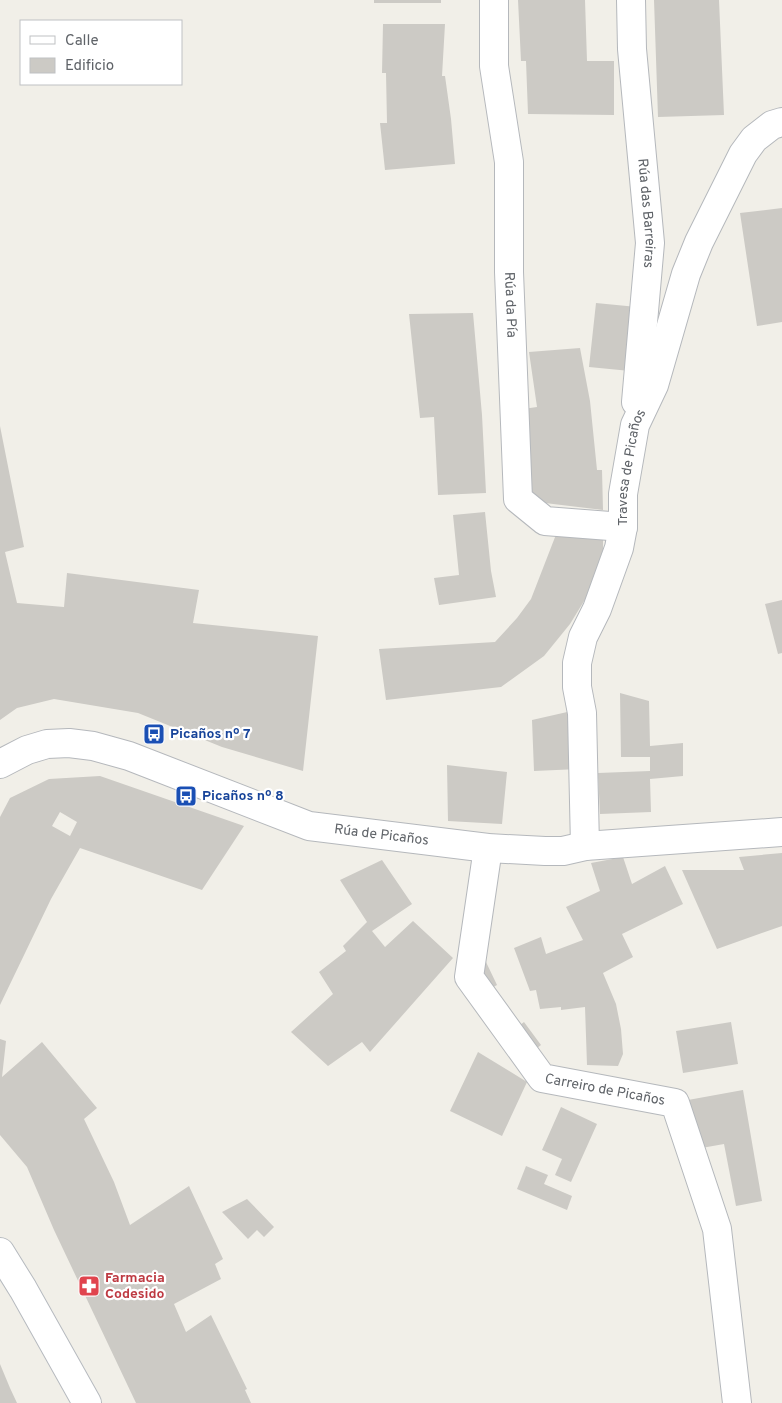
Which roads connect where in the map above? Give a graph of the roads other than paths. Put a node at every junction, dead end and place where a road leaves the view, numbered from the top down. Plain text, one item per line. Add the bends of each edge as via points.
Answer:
1 (494, 0) edge
2 (631, 0) edge
3 (782, 122) edge
4 (634, 426) junction
5 (624, 527) junction
6 (0, 764) edge
7 (782, 832) edge
8 (585, 846) junction
9 (488, 848) junction
10 (0, 1252) edge
11 (87, 1403) edge
12 (737, 1403) edge

1 - 5 street, Rúa da Pía via 494,66 509,162 509,272 518,499 545,521
2 - 4 street, Rúa das Barreiras via 632,49 650,243
3 - 4 street, Travesa de Picaños via 772,125 754,139 743,154 699,242 686,274 654,385
4 - 5 street, Travesa de Picaños via 623,494
5 - 8 street, Travesa de Picaños via 577,663 582,713
6 - 9 street, Rúa de Picaños via 26,750 47,744 93,746 129,756 309,826
7 - 8 street, Rúa de Picaños
8 - 9 street, Rúa de Picaños via 563,851
9 - 12 street, Carreiro de Picaños via 469,977 542,1078 675,1103 717,1229
10 - 11 street

